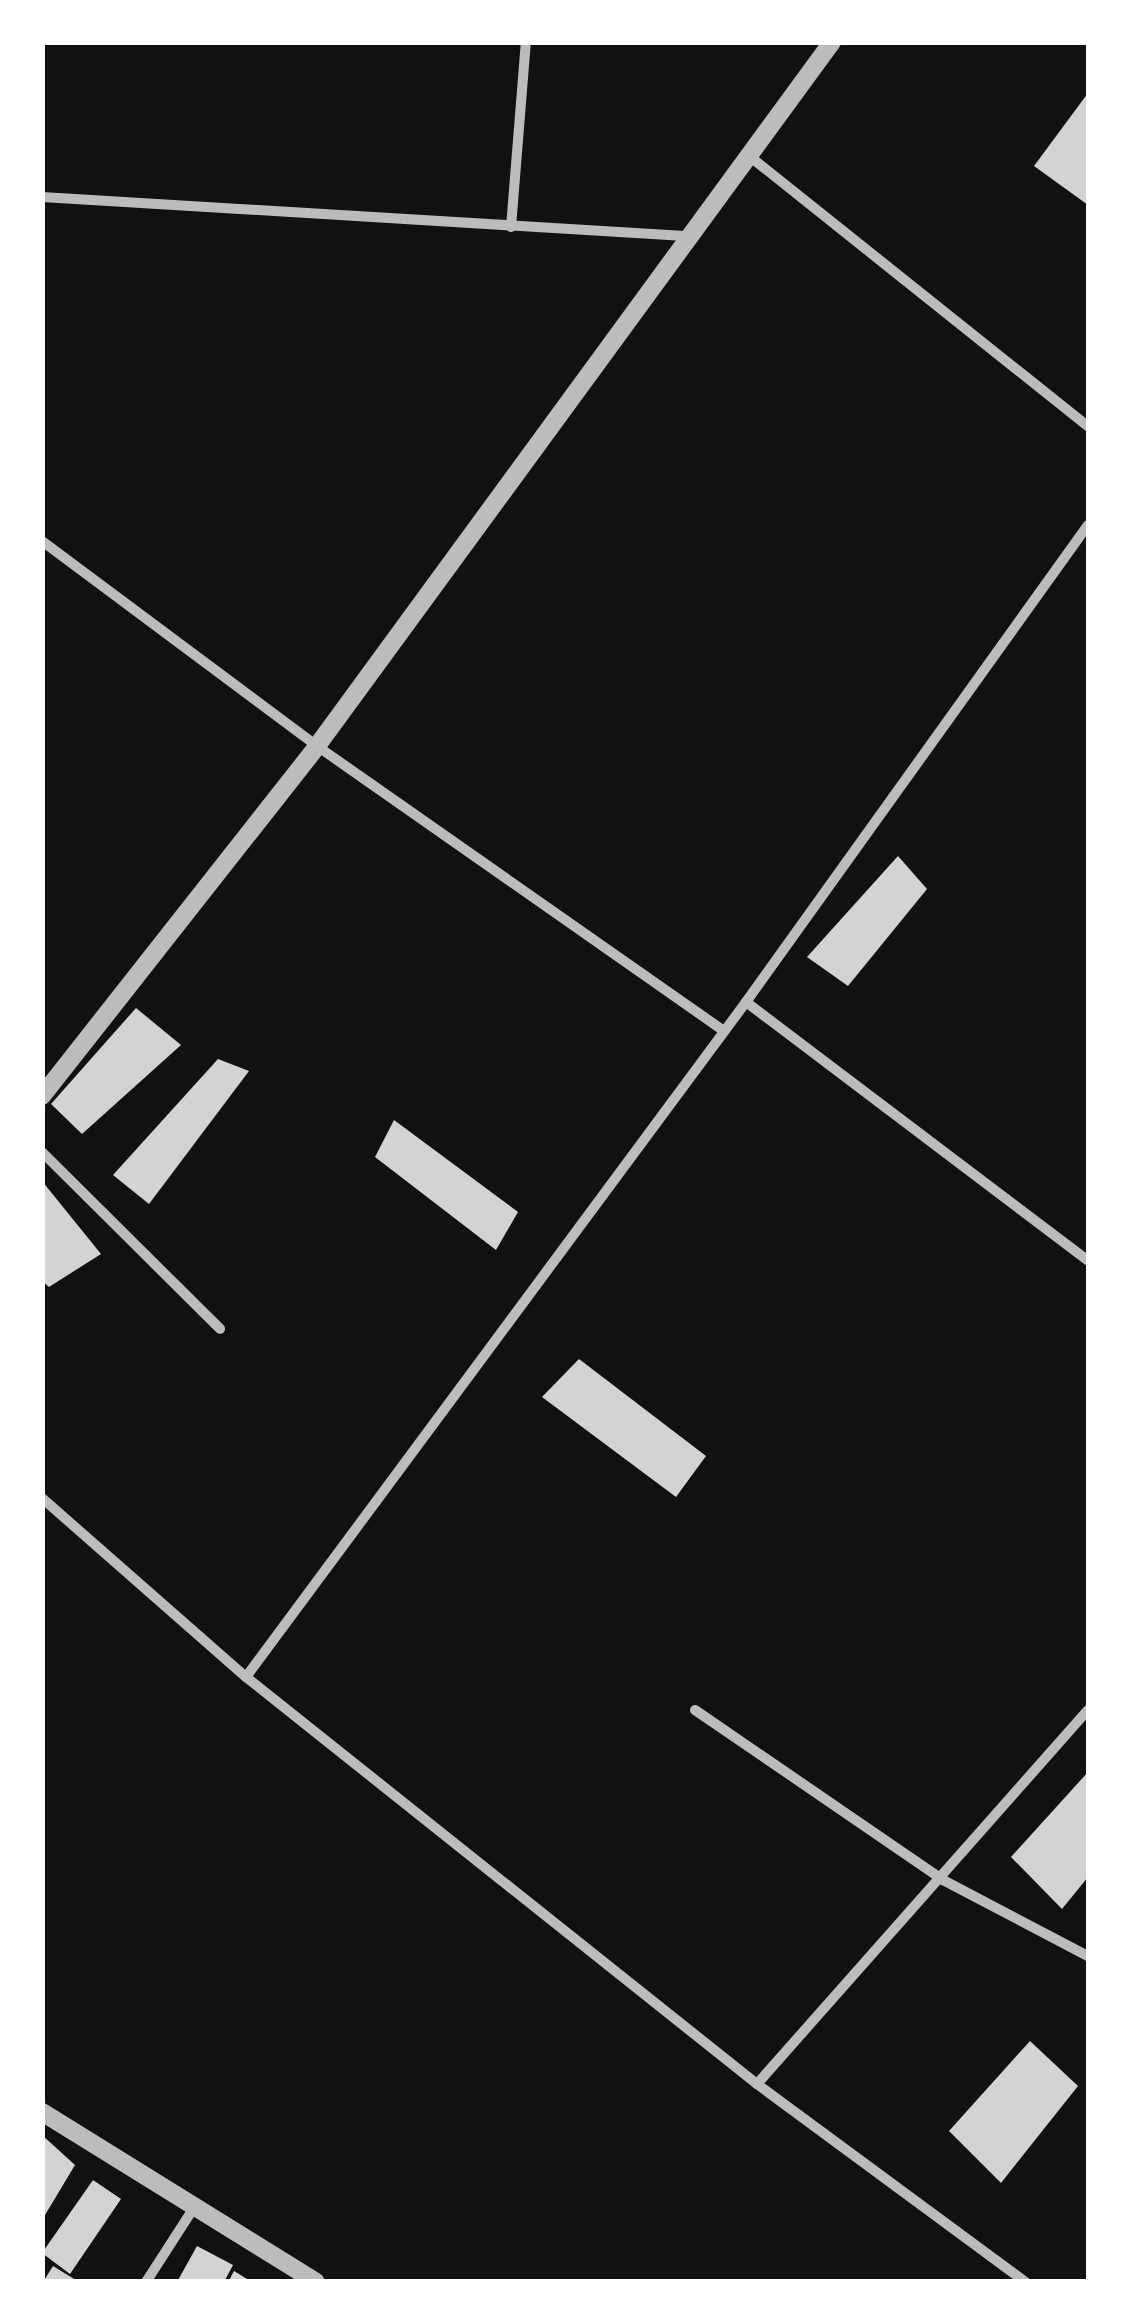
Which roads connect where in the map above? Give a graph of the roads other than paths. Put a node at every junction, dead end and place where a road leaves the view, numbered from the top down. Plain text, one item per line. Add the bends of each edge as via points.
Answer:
1 (526, 42) edge
2 (832, 42) edge
3 (748, 155) junction
4 (42, 197) edge
5 (511, 227) junction
6 (685, 236) junction
7 (1088, 426) edge
8 (1088, 525) edge
9 (42, 542) edge
10 (317, 746) junction
11 (746, 1002) junction
12 (724, 1032) junction
13 (42, 1096) edge
14 (42, 1152) edge
15 (1088, 1261) edge
16 (220, 1329) dead end
17 (42, 1498) edge
18 (246, 1678) junction
19 (695, 1710) dead end
20 (1088, 1710) edge
21 (942, 1880) junction
22 (1088, 1956) edge
23 (757, 2084) junction
24 (42, 2112) edge
25 (195, 2206) junction
26 (146, 2282) edge
27 (316, 2282) edge
28 (1026, 2282) edge

1 - 5 street
2 - 3 street
3 - 6 street
3 - 7 street
4 - 5 street
5 - 6 street
6 - 10 street
8 - 11 street
9 - 10 street
10 - 12 street
10 - 13 street
11 - 12 street
11 - 15 street
12 - 18 street
14 - 16 street
17 - 18 street
18 - 23 street
19 - 21 street
20 - 21 street
21 - 22 street
21 - 23 street
23 - 28 street
24 - 25 street
25 - 26 street
25 - 27 street

